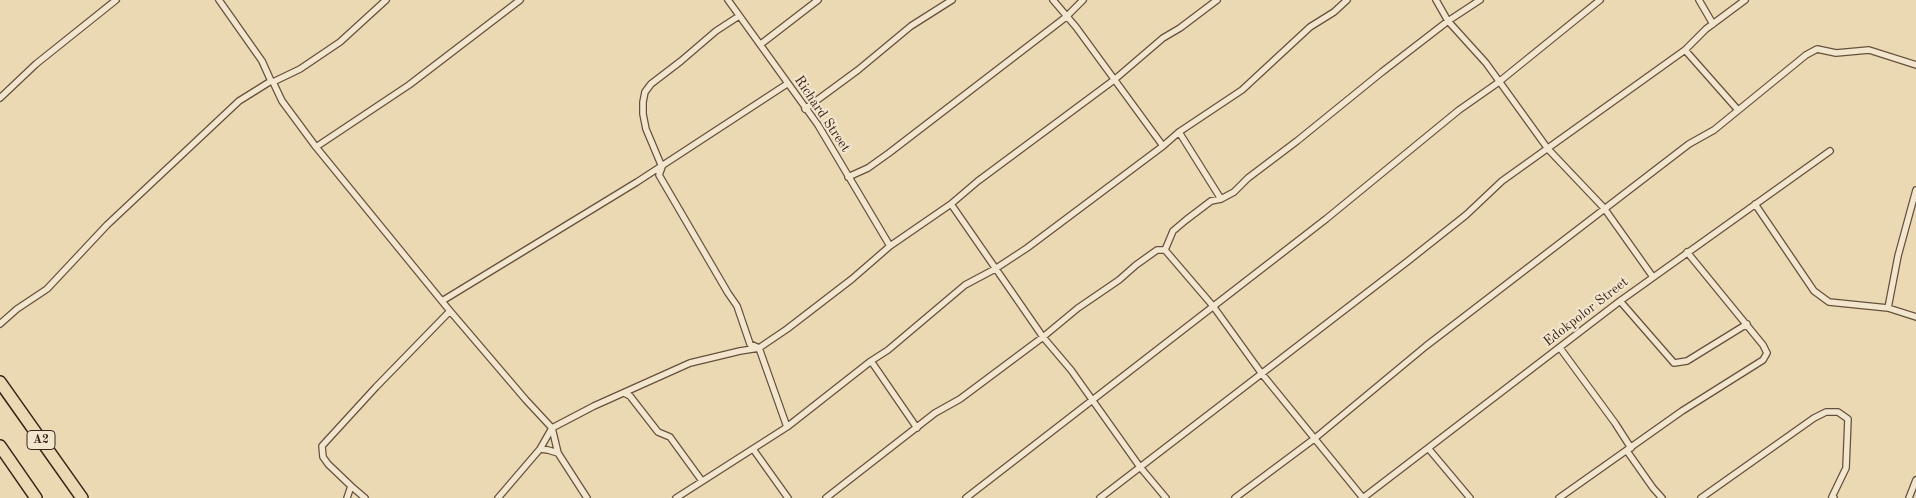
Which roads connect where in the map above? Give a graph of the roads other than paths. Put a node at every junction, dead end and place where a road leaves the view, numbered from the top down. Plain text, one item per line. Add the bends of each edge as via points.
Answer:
1 (116, 0) edge
2 (219, 0) edge
3 (386, 0) edge
4 (520, 0) edge
5 (728, 0) edge
6 (818, 0) edge
7 (952, 0) edge
8 (1053, 0) edge
9 (1083, 0) edge
10 (1217, 0) edge
11 (1347, 0) edge
12 (1436, 0) edge
13 (1480, 0) edge
14 (1600, 0) edge
15 (1699, 0) edge
16 (1745, 0) edge
17 (739, 16) junction
18 (1066, 17) junction
19 (1448, 21) junction
20 (1713, 24) junction
21 (761, 44) junction
22 (1685, 50) junction
23 (1916, 65) edge
24 (1114, 80) junction
25 (272, 81) junction
26 (1499, 81) junction
27 (787, 84) junction
28 (0, 98) edge
29 (805, 108) junction
30 (1738, 110) junction
31 (1179, 132) junction
32 (316, 146) junction
33 (1163, 146) junction
34 (1548, 149) junction
35 (1830, 151) dead end
36 (662, 167) junction
37 (848, 177) junction
38 (1916, 190) edge
39 (1222, 199) junction
40 (951, 204) junction
41 (1755, 204) junction
42 (1604, 208) junction
43 (890, 246) junction
44 (1165, 250) junction
45 (1687, 252) junction
46 (994, 269) junction
47 (1653, 277) junction
48 (1620, 300) junction
49 (442, 301) junction
50 (1213, 306) junction
51 (1888, 308) junction
52 (450, 311) junction
53 (1916, 317) edge
54 (0, 324) edge
55 (1747, 324) junction
56 (1043, 337) junction
57 (759, 348) junction
58 (1560, 348) junction
59 (871, 361) junction
60 (1262, 374) junction
61 (0, 382) edge
62 (624, 392) junction
63 (1091, 400) junction
64 (787, 427) junction
65 (552, 428) junction
66 (917, 428) junction
67 (1314, 440) junction
68 (0, 446) edge
69 (1428, 448) junction
70 (540, 449) junction
71 (753, 449) junction
72 (1629, 449) junction
73 (558, 454) junction
74 (1140, 466) junction
75 (1916, 480) edge
76 (702, 481) junction
77 (351, 486) junction
78 (36, 498) edge
79 (82, 498) edge
80 (346, 498) edge
81 (364, 498) edge
82 (498, 498) edge
83 (587, 498) edge
84 (676, 498) edge
85 (788, 498) edge
86 (826, 498) edge
87 (966, 498) edge
88 (1100, 498) edge
89 (1166, 498) edge
90 (1236, 498) edge
91 (1363, 498) edge
92 (1470, 498) edge
93 (1559, 498) edge
94 (1662, 498) edge
95 (1701, 498) edge
96 (1832, 498) edge
97 (1909, 498) edge

1 - 28 street via 36,64
2 - 25 street via 262,60
3 - 25 street via 340,42 300,68
4 - 32 street via 409,85
5 - 17 street, Richard Street
6 - 21 street
7 - 29 street via 911,26
8 - 18 street
9 - 18 street
10 - 24 street via 1163,38
11 - 31 street via 1310,26 1242,90
12 - 19 street
13 - 19 street
14 - 26 street
15 - 20 street
16 - 20 street
17 - 21 street, Richard Street
17 - 36 street via 707,38 651,84 646,92 643,114 646,129
18 - 24 street
18 - 37 street via 882,158
19 - 26 street
19 - 39 street
20 - 22 street
21 - 27 street, Richard Street
22 - 30 street
22 - 34 street
23 - 30 street via 1869,50 1836,53 1817,49
24 - 33 street
24 - 40 street
25 - 32 street via 282,101
25 - 54 street via 239,101 107,225 47,289
26 - 34 street
26 - 50 street
27 - 29 street, Richard Street
27 - 36 street
29 - 37 street, Richard Street
30 - 42 street
31 - 33 street
31 - 39 street
32 - 49 street
33 - 46 street
34 - 42 street
34 - 60 street via 1502,181 1466,215
35 - 41 street, Edokpolor Street
36 - 49 street
36 - 57 street via 659,175 737,306 750,344
37 - 43 street, Richard Street
38 - 51 street
39 - 44 street via 1211,201 1173,231
40 - 43 street
40 - 46 street
41 - 45 street, Edokpolor Street
41 - 51 street via 1814,291 1829,302
42 - 47 street
42 - 67 street via 1426,346
43 - 57 street via 852,279
44 - 50 street
44 - 56 street via 1157,250
45 - 47 street, Edokpolor Street
45 - 55 street
46 - 56 street
46 - 59 street via 965,285
47 - 48 street, Edokpolor Street
48 - 55 street via 1674,363 1687,362
48 - 58 street, Edokpolor Street
49 - 52 street
50 - 60 street
50 - 63 street
51 - 53 street
52 - 65 street
52 - 77 street via 322,446 323,457 328,464
55 - 72 street via 1764,344 1767,353 1763,360 1682,410
56 - 63 street
56 - 66 street
57 - 62 street via 690,363
57 - 64 street
58 - 69 street, Edokpolor Street
58 - 72 street via 1615,423
59 - 64 street
59 - 66 street
60 - 67 street
60 - 74 street
61 - 79 highway, A2
62 - 65 street
62 - 76 street via 658,432 670,437
63 - 74 street
63 - 87 street
64 - 71 street
65 - 70 street
65 - 73 street
66 - 86 street
67 - 90 street
67 - 91 street
68 - 78 highway, A2
69 - 91 street, Edokpolor Street
69 - 92 street
70 - 73 street
70 - 82 street
71 - 76 street
71 - 85 street
72 - 93 street
72 - 94 street
73 - 83 street
74 - 88 street
74 - 89 street
75 - 97 street
76 - 84 street
77 - 80 street
77 - 81 street
95 - 96 street via 1814,418 1826,412 1838,412 1848,419 1846,468

